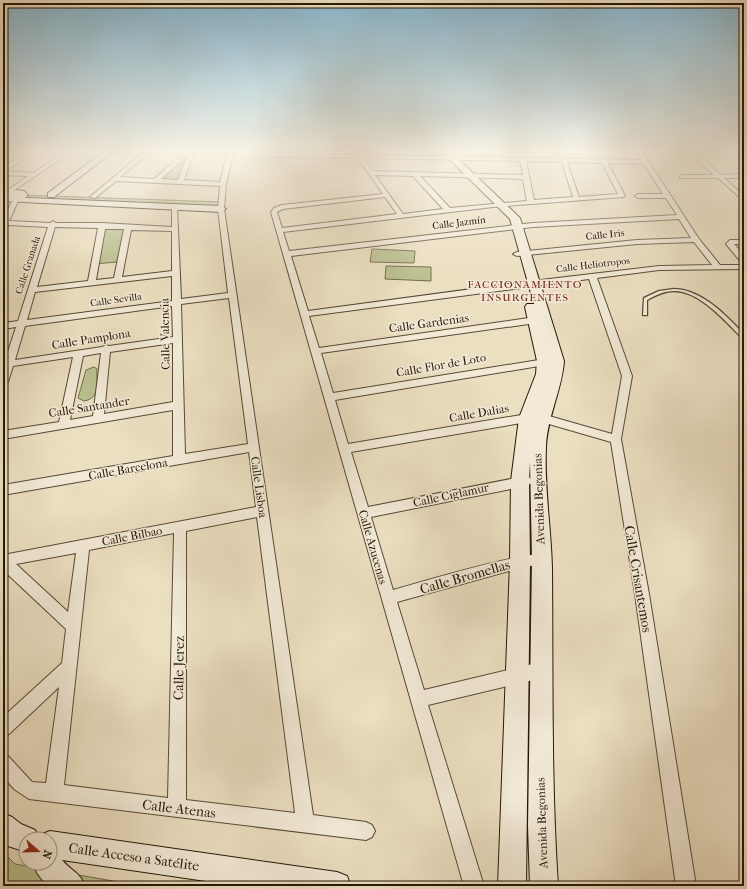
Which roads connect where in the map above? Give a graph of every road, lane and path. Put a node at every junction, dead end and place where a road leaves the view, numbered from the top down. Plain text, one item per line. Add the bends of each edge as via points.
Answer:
1 (56, 191) edge
2 (100, 191) edge
3 (222, 191) edge
4 (384, 191) edge
5 (431, 191) edge
6 (484, 191) edge
7 (528, 191) edge
8 (574, 191) edge
9 (620, 191) edge
10 (664, 191) edge
11 (736, 191) edge
12 (51, 195) junction
13 (387, 195) junction
14 (638, 196) dead end
15 (667, 196) junction
16 (11, 197) edge
17 (93, 197) junction
18 (577, 199) junction
19 (744, 199) edge
20 (531, 203) junction
21 (498, 205) junction
22 (221, 206) junction
23 (175, 207) junction
24 (448, 210) junction
25 (401, 215) junction
26 (681, 217) junction
27 (4, 224) edge
28 (53, 224) junction
29 (102, 225) junction
30 (128, 226) junction
31 (513, 226) junction
32 (176, 229) junction
33 (280, 230) junction
34 (696, 240) junction
35 (744, 242) edge
36 (735, 250) junction
37 (744, 250) edge
38 (287, 254) junction
39 (521, 254) junction
40 (744, 260) edge
41 (718, 267) junction
42 (744, 267) edge
43 (176, 273) junction
44 (592, 276) junction
45 (118, 280) junction
46 (92, 283) junction
47 (529, 283) junction
48 (32, 290) junction
49 (232, 295) junction
50 (177, 303) junction
51 (304, 314) junction
52 (645, 314) dead end
53 (540, 319) junction
54 (21, 324) junction
55 (3, 326) edge
56 (744, 337) edge
57 (178, 339) junction
58 (106, 348) junction
59 (315, 351) junction
60 (79, 353) junction
61 (550, 361) junction
62 (9, 364) junction
63 (3, 382) edge
64 (329, 397) junction
65 (179, 406) junction
66 (535, 418) junction
67 (98, 419) junction
68 (64, 424) junction
69 (3, 435) edge
70 (616, 439) junction
71 (253, 447) junction
72 (345, 449) junction
73 (179, 460) junction
74 (539, 480) junction
75 (520, 481) junction
76 (3, 490) edge
77 (262, 511) junction
78 (363, 513) junction
79 (180, 527) junction
80 (83, 546) junction
81 (542, 559) junction
82 (3, 561) edge
83 (520, 562) junction
84 (388, 598) junction
85 (74, 627) junction
86 (69, 667) junction
87 (541, 670) junction
88 (517, 675) junction
89 (418, 699) junction
90 (3, 728) edge
91 (3, 763) edge
92 (54, 793) junction
93 (177, 808) junction
94 (305, 824) junction
95 (3, 826) edge
96 (366, 831) dead end
97 (18, 837) edge
98 (58, 846) edge
99 (53, 871) edge
100 (72, 886) edge
101 (337, 886) edge
102 (474, 886) edge
103 (512, 886) edge
104 (544, 886) edge
105 (686, 886) edge

1 - 12 street
2 - 17 street
3 - 22 street, Calle Lisboa
4 - 13 street
5 - 24 street
6 - 21 street, Avenida Begonias
7 - 20 street
8 - 18 street
9 - 18 street via 622,196
10 - 15 street
11 - 19 street
12 - 16 street
12 - 17 street
13 - 25 street
13 - 33 street, Calle Azucenas via 276,208 274,212
14 - 15 street
15 - 26 street
16 - 23 street via 29,201
16 - 27 street
17 - 22 street
18 - 20 street
20 - 21 street
21 - 24 street
21 - 31 street, Avenida Begonias
22 - 23 street
22 - 49 street, Calle Lisboa
23 - 32 street, Calle Valencia
24 - 25 street
25 - 33 street
26 - 31 street, Calle Jazmín via 623,218
26 - 34 street
27 - 28 street
28 - 29 street
28 - 48 street, Calle Granada
29 - 30 street
29 - 46 street
30 - 32 street
30 - 45 street
31 - 38 street, Calle Jazmín
31 - 39 street, Avenida Begonias
32 - 43 street, Calle Valencia
33 - 38 street, Calle Azucenas
34 - 39 street, Calle Iris via 637,242
34 - 41 street
35 - 36 street via 731,243
36 - 37 street
36 - 40 street
38 - 51 street, Calle Azucenas
39 - 47 street, Avenida Begonias
41 - 42 street, Calle Heliotropos
41 - 44 street, Calle Heliotropos via 659,268
43 - 45 street
43 - 50 street, Calle Valencia
44 - 47 street, Calle Heliotropos
44 - 70 street, Calle Crisantemos via 627,376
45 - 46 street
46 - 48 street
47 - 51 street, Calle Heliotropos
47 - 53 street, Avenida Begonias
48 - 54 street, Calle Granada
49 - 50 street, Calle Sevilla
49 - 71 street, Calle Lisboa
50 - 54 street, Calle Sevilla
50 - 57 street, Calle Valencia
51 - 59 street, Calle Azucenas
52 - 56 lane via 645,299 654,293 679,290 692,292 705,300
53 - 59 street, Calle Gardenias
53 - 61 street, Avenida Begonias
54 - 55 street, Calle Sevilla
54 - 62 street, Calle Granada
57 - 58 street, Calle Pamplona
57 - 65 street, Calle Valencia
58 - 60 street, Calle Pamplona
58 - 67 street
59 - 64 street, Calle Azucenas
60 - 62 street, Calle Pamplona
60 - 68 street
61 - 64 street, Calle Flor de Loto
61 - 66 street, Avenida Begonias via 543,374
62 - 63 street, Calle Granada
64 - 72 street, Calle Azucenas
65 - 67 street, Calle Santander
65 - 73 street, Calle Valencia
66 - 70 street, Calle Dalias
66 - 72 street, Calle Dalias
66 - 74 street, Avenida Begonias
66 - 75 street, Avenida Begonias
67 - 68 street, Calle Santander
68 - 69 street, Calle Santander
70 - 105 street, Calle Crisantemos
71 - 73 street, Calle Barcelona
71 - 77 street, Calle Lisboa
72 - 78 street, Calle Azucenas
73 - 76 street, Calle Barcelona
74 - 75 street, Calle Ciglamur
74 - 81 street, Avenida Begonias
75 - 78 street, Calle Ciglamur
75 - 83 street, Avenida Begonias
77 - 79 street, Calle Bilbao
77 - 94 street, Calle Lisboa
78 - 84 street, Calle Azucenas
79 - 80 street, Calle Bilbao
79 - 93 street, Calle Jerez
80 - 82 street, Calle Bilbao
80 - 85 street
81 - 83 street, Calle Bromellas
81 - 87 street, Avenida Begonias
82 - 85 street
83 - 84 street, Calle Bromellas
83 - 88 street, Avenida Begonias
84 - 89 street, Calle Azucenas
85 - 86 street
86 - 90 street
86 - 92 street
87 - 88 street
87 - 104 street, Avenida Begonias via 541,826
88 - 89 street
88 - 103 street, Avenida Begonias
89 - 102 street, Calle Azucenas
91 - 92 street, Calle Atenas via 29,790
92 - 93 street, Calle Atenas
93 - 94 street, Calle Atenas
94 - 96 street, Calle Atenas
95 - 97 street
98 - 101 street, Calle Acceso a Satélite
99 - 100 street

